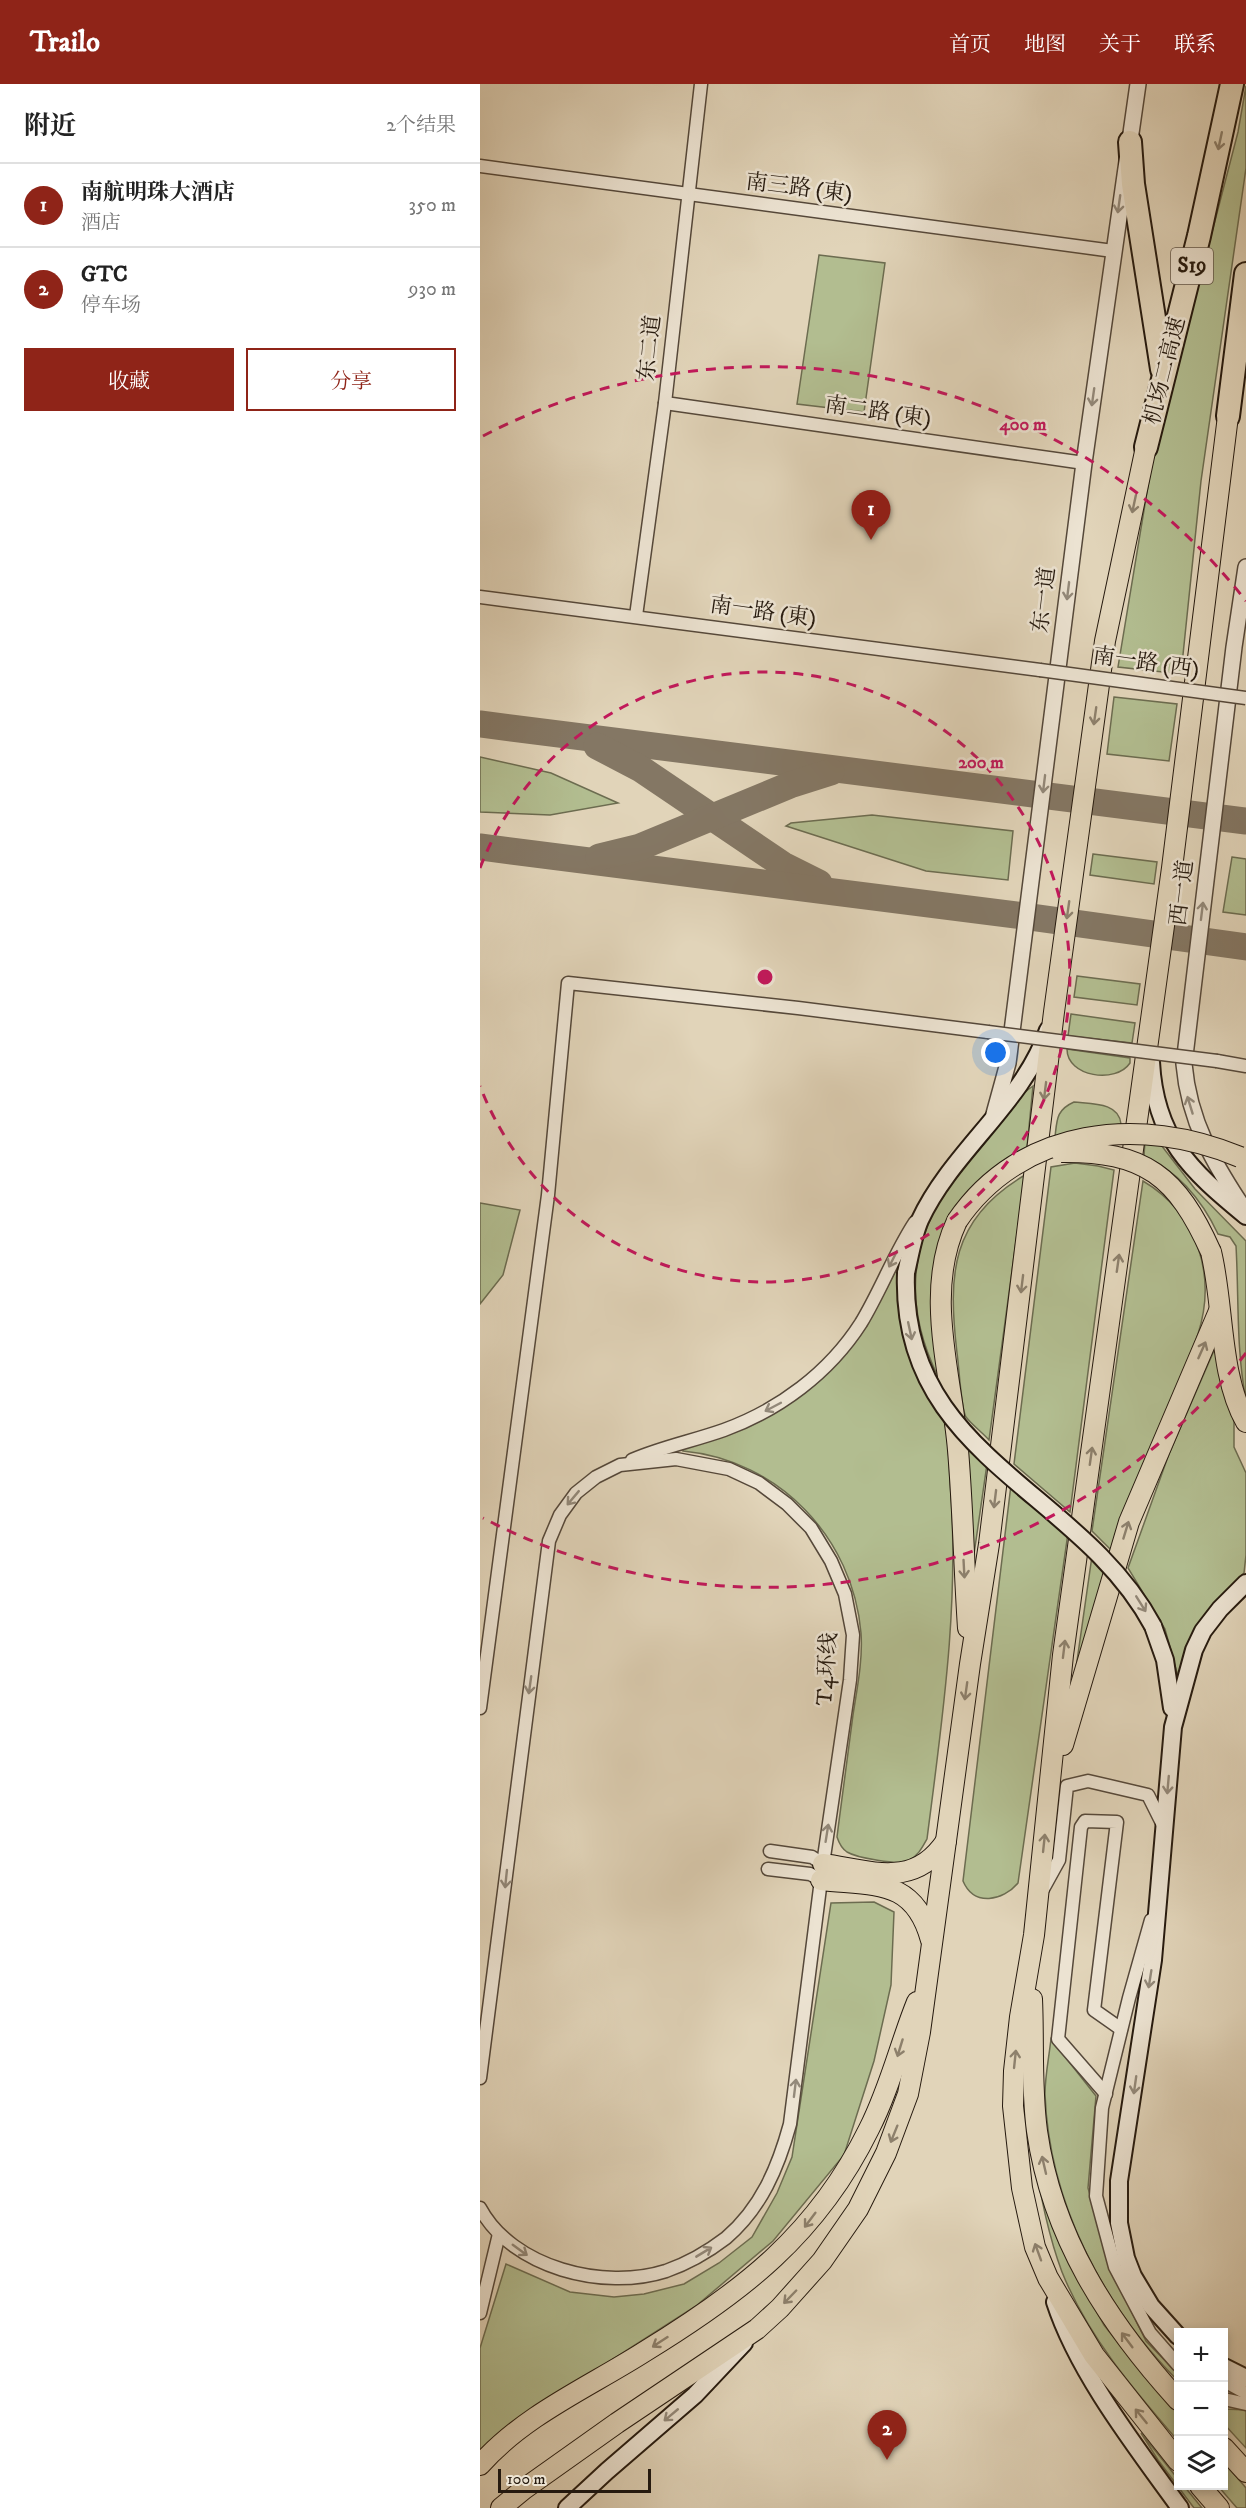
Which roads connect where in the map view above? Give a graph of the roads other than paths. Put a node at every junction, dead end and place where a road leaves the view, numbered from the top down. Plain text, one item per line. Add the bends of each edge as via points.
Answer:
1 (701, 84) edge
2 (1137, 84) edge
3 (1232, 84) edge
4 (1130, 142) junction
5 (480, 166) edge
6 (687, 195) junction
7 (1113, 250) junction
8 (1246, 274) edge
9 (1246, 352) edge
10 (1163, 380) junction
11 (1231, 385) junction
12 (665, 403) junction
13 (1228, 416) joint
14 (1146, 447) joint
15 (1084, 463) junction
16 (1246, 567) edge
17 (480, 597) edge
18 (636, 616) junction
19 (1040, 670) joint
20 (1246, 698) edge
21 (1054, 1012) junction
22 (1149, 1039) junction
23 (1246, 1066) edge
24 (992, 1121) junction
25 (1029, 1157) junction
26 (1243, 1159) edge
27 (936, 1192) junction
28 (1246, 1214) edge
29 (1219, 1311) junction
30 (1246, 1422) edge
31 (620, 1465) junction
32 (1246, 1583) edge
33 (970, 1664) junction
34 (480, 1708) edge
35 (1173, 1726) junction
36 (1050, 1788) junction
37 (1164, 1828) junction
38 (946, 1841) junction
39 (770, 1851) dead end
40 (768, 1869) dead end
41 (822, 1872) junction
42 (1159, 1893) junction
43 (1038, 1898) junction
44 (932, 1946) junction
45 (1030, 1964) junction
46 (929, 1974) junction
47 (1121, 2029) junction
48 (480, 2078) edge
49 (1106, 2094) junction
50 (480, 2208) edge
51 (499, 2234) junction
52 (1048, 2278) junction
53 (480, 2313) edge
54 (757, 2329) junction
55 (1174, 2331) edge
56 (1174, 2358) edge
57 (1228, 2369) edge
58 (1246, 2378) edge
59 (1226, 2382) edge
60 (1246, 2393) edge
61 (1174, 2394) edge
62 (1228, 2399) edge
63 (1246, 2404) edge
64 (1228, 2452) edge
65 (1174, 2455) edge
66 (480, 2465) edge
67 (1246, 2472) edge
68 (501, 2508) edge
69 (567, 2508) edge
70 (1180, 2508) edge

1 - 6 street, 东二道
2 - 4 street, 东一道
3 -> 10 highway, 机场二高速 / S19
4 -> 7 street, 东一道
4 - 10 highway
5 - 6 street, 南三路 (東)
6 - 7 street, 南三路 (東)
6 - 12 street, 东二道
7 -> 15 street, 东一道
8 - 11 highway, S19
9 - 11 highway
10 - 14 highway, 机场二高速 / S19
11 - 13 highway, S19
12 - 15 street, 南二路 (東)
12 - 18 street, 东二道
13 - 22 main road
14 -> 21 main road via 1105,641
15 -> 24 street, 东一道 via 1008,1063
28 -> 16 street, 西一道 via 1205,1144 1186,1092 1184,1064
17 - 18 street, 南一路 (東)
18 - 19 street, 南一路 (東)
19 - 20 street, 南一路 (西), bridge
21 - 24 main road via 1036,1056
21 -> 33 main road via 989,1544
22 - 28 main road via 1157,1111 1176,1146 1204,1181
36 -> 22 main road via 1063,1655
23 - 34 street, bridge via 798,1008 568,983 548,1195
24 - 27 main road
25 - 26 main road, bridge via 1069,1142 1134,1133 1199,1142
25 - 29 main road, bridge via 1092,1152 1128,1158 1167,1182 1185,1201 1211,1252 1219,1282
25 -> 33 main road, bridge via 985,1187 957,1221 945,1252 940,1287 958,1450
27 -> 31 street via 901,1244 861,1323 814,1378 784,1401 752,1418
27 -> 35 main road, bridge via 920,1221 906,1273 905,1302 912,1342 931,1388 948,1413 993,1461 1118,1573 1137,1598 1154,1626 1165,1660
29 - 30 main road via 1230,1377
36 -> 29 main road via 1129,1522
41 -> 31 street, T4环线 via 853,1635 845,1594 831,1561 811,1528 787,1504 759,1483 729,1469 676,1459
31 -> 48 street, T4环线 via 576,1493 560,1515 549,1541
32 - 35 main road via 1203,1631 1189,1664
33 -> 38 main road
35 -> 37 main road
43 -> 36 main road
37 - 42 main road
37 - 43 street via 1148,1795 1088,1780 1067,1786 1059,1860
38 - 41 main road via 936,1856 907,1872
38 - 44 main road
39 - 41 street via 812,1857
40 - 41 street
41 - 44 main road via 902,1893 925,1918
51 -> 41 street, T4环线 via 527,2255 568,2273 627,2278 665,2271 700,2255 726,2238 749,2213 768,2187 790,2124
42 - 47 street
42 -> 55 main road via 1153,1960 1119,2181 1119,2223 1126,2258 1141,2291
43 - 45 main road
44 - 46 main road
52 -> 45 main road via 1028,2218 1013,2106 1020,2017
61 -> 45 main road via 1131,2345 1096,2295 1057,2212 1035,2114
46 -> 54 main road via 908,2094 873,2181 822,2261
46 -> 66 main road via 870,2128 841,2180 802,2232 770,2264 713,2308 567,2397 521,2429
47 - 49 street
47 - 49 street via 1094,2010 1117,1822 1085,1821 1081,1827 1058,2039
49 - 56 street via 1096,2196 1114,2267 1149,2333
50 - 51 street, T4环线
51 - 53 street
65 -> 52 main road via 1094,2355
52 - 70 main road via 1066,2329 1086,2369
54 - 68 main road via 617,2423
54 -> 69 main road via 695,2396
57 - 58 main road
59 - 60 street
62 - 63 street
64 - 67 main road

